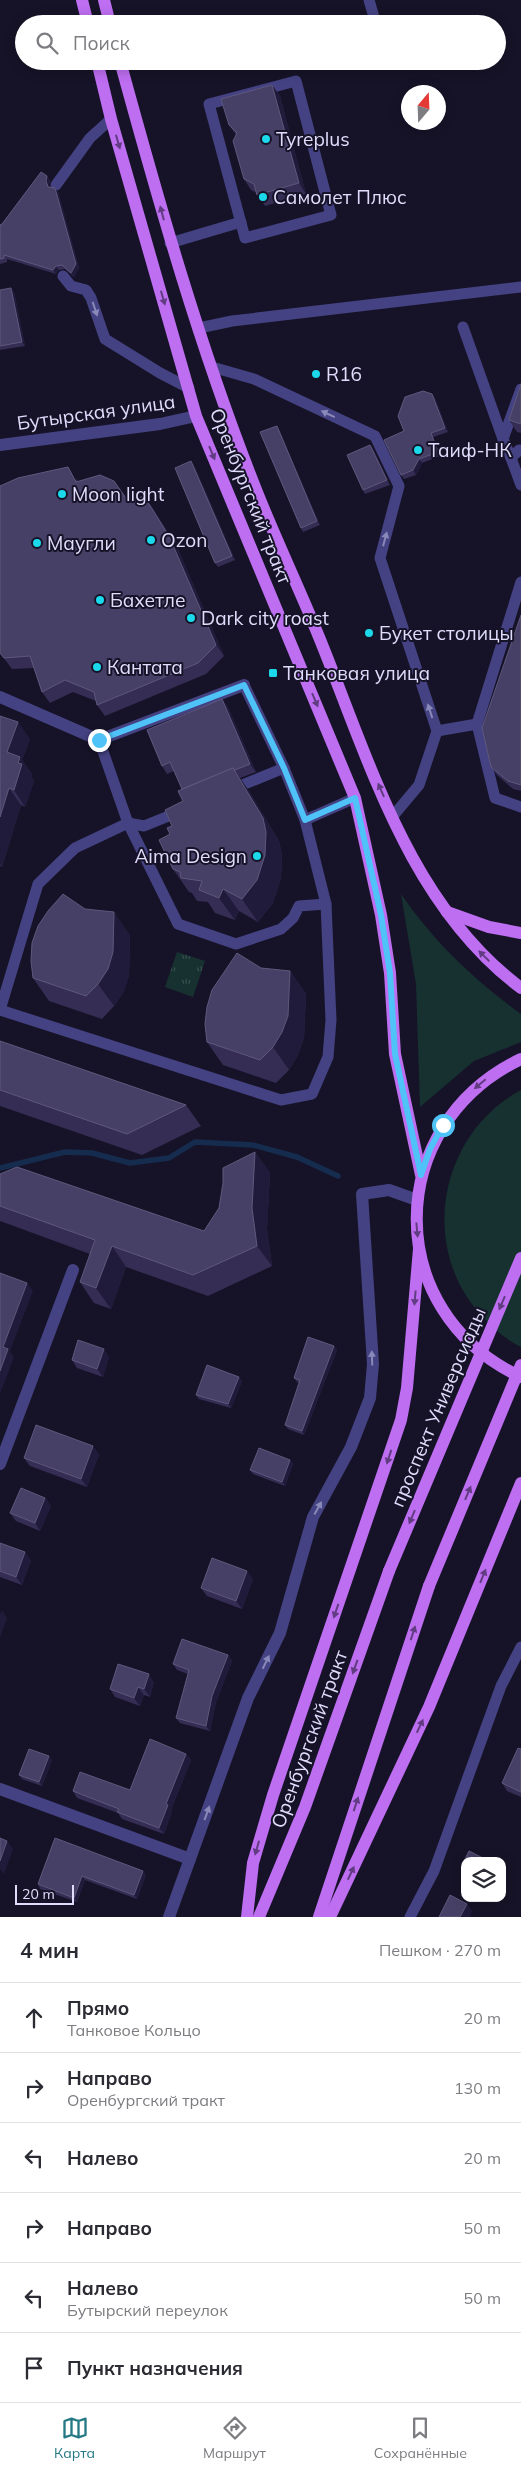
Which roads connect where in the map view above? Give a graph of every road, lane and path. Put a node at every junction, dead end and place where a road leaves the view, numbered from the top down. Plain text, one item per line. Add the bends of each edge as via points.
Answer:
1 (82, 0) edge
2 (104, 0) edge
3 (369, 0) edge
4 (86, 15) edge
5 (108, 15) edge
6 (373, 15) edge
7 (99, 70) edge
8 (122, 70) edge
9 (112, 119) junction
10 (56, 185) dead end
11 (241, 222) junction
12 (170, 242) junction
13 (64, 276) dead end
14 (521, 287) edge
15 (463, 327) dead end
16 (199, 328) junction
17 (212, 367) junction
18 (189, 388) junction
19 (521, 389) edge
20 (196, 416) junction
21 (503, 439) junction
22 (0, 445) edge
23 (521, 451) edge
24 (511, 458) junction
25 (521, 485) edge
26 (521, 582) edge
27 (244, 685) joint
28 (0, 697) edge
29 (477, 724) junction
30 (437, 731) junction
31 (99, 740) junction
32 (284, 768) junction
33 (223, 793) edge
34 (355, 798) junction
35 (521, 807) edge
36 (188, 808) edge
37 (393, 816) junction
38 (305, 820) junction
39 (128, 823) junction
40 (326, 904) junction
41 (444, 912) junction
42 (521, 932) edge
43 (521, 988) edge
44 (0, 1010) edge
45 (521, 1059) edge
46 (421, 1175) junction
47 (417, 1200) junction
48 (419, 1249) junction
49 (521, 1258) edge
50 (73, 1270) dead end
51 (521, 1365) edge
52 (521, 1377) edge
53 (0, 1464) edge
54 (521, 1484) edge
55 (389, 1571) joint
56 (521, 1648) edge
57 (0, 1789) edge
58 (190, 1859) junction
59 (169, 1917) edge
60 (247, 1917) edge
61 (259, 1917) edge
62 (319, 1917) edge
63 (330, 1917) edge
64 (410, 1917) edge

1 - 4 main road
2 - 5 main road
3 - 6 lane
7 - 9 main road, Оренбургский тракт
12 -> 8 main road, Оренбургский тракт
9 - 10 lane via 90,138
9 -> 18 main road, Оренбургский тракт
11 - 11 lane via 245,238 332,215 296,81 209,104
11 - 12 lane
12 - 16 main road, Оренбургский тракт
13 -> 18 lane via 71,286 86,290 105,339
14 - 16 lane via 232,321
15 - 21 lane
16 - 17 main road, Оренбургский тракт
30 -> 17 lane via 380,558 398,486 375,436 254,379
37 -> 17 main road, Оренбургский тракт via 253,482
18 - 20 main road, Оренбургский тракт
19 - 21 lane
20 - 22 street, Бутырская улица via 160,424
20 -> 34 main road, Оренбургский тракт
21 - 24 lane
23 - 24 lane
24 - 25 lane
26 - 29 lane
27 - 31 street
27 - 32 lane
28 - 31 street
29 - 30 lane
29 - 35 lane via 495,798
30 - 37 lane via 418,785
31 - 39 lane
32 - 33 lane
32 - 38 lane
34 - 38 lane
34 - 46 main road, Оренбургский тракт via 381,915 390,973 395,1054
36 - 39 lane via 144,826
37 - 41 main road, Оренбургский тракт via 419,872
38 - 40 lane
39 - 40 lane via 178,924 236,944 281,929 300,906
39 - 44 lane via 75,848 38,884
40 - 44 lane via 331,1020 328,1057 312,1094 281,1100
41 - 42 main road via 489,927
43 -> 41 main road, Оренбургский тракт via 481,953
45 -> 46 main road via 502,1068 460,1103 443,1125
46 - 47 main road
47 -> 48 main road
58 -> 47 street via 248,1698 280,1633 313,1517 351,1447 370,1398 373,1364 362,1194 389,1190
48 - 52 main road via 435,1298 449,1320 484,1356
48 -> 60 main road via 407,1388 401,1420 273,1795 253,1863
49 -> 55 main road, проспект Универсиады, bridge
50 - 53 street
62 -> 51 main road, bridge via 428,1586
63 -> 54 main road via 429,1707
55 -> 61 main road, Оренбургский тракт via 305,1807
56 - 64 lane via 502,1686 434,1871
57 - 58 street
58 - 59 street

